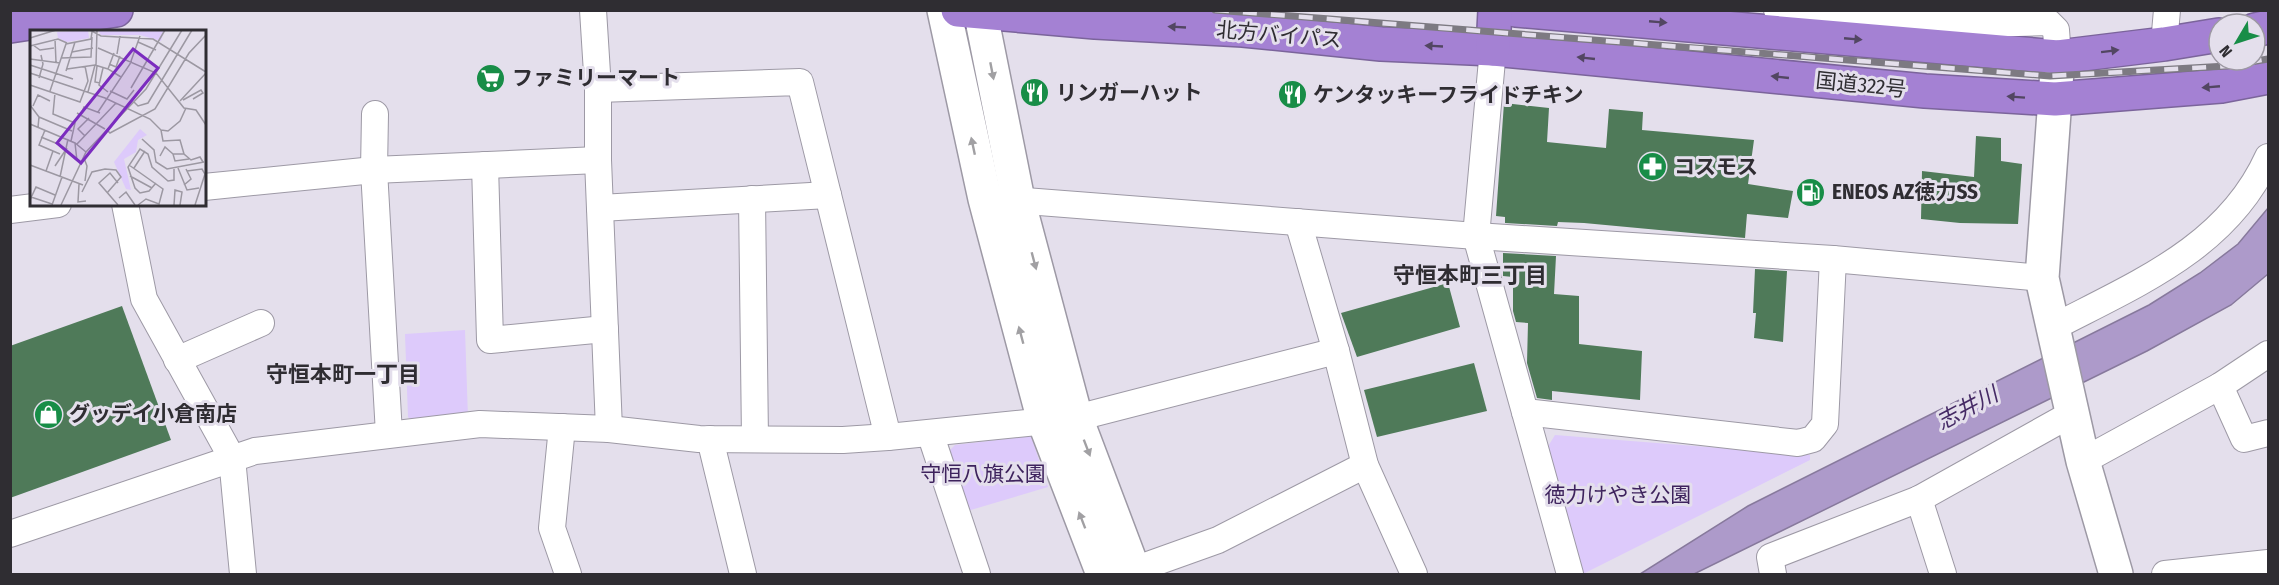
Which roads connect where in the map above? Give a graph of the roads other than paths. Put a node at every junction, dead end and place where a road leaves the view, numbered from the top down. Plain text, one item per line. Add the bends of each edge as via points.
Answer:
1 (593, 10) edge
2 (944, 10) edge
3 (1495, 10) edge
4 (1516, 10) edge
5 (1777, 10) edge
6 (2167, 10) edge
7 (973, 11) edge
8 (99, 16) edge
9 (10, 26) edge
10 (2207, 38) edge
11 (2164, 45) junction
12 (1492, 49) junction
13 (2058, 57) junction
14 (2268, 77) edge
15 (598, 89) junction
16 (2055, 99) junction
17 (375, 114) dead end
18 (2268, 157) edge
19 (598, 160) junction
20 (485, 165) junction
21 (374, 170) junction
22 (206, 187) edge
23 (828, 195) junction
24 (752, 199) junction
25 (985, 199) junction
26 (1018, 200) junction
27 (42, 206) edge
28 (125, 206) edge
29 (600, 208) junction
30 (10, 210) edge
31 (1298, 222) junction
32 (1476, 236) junction
33 (1833, 259) junction
34 (2042, 278) junction
35 (261, 323) dead end
36 (605, 329) junction
37 (2054, 333) junction
38 (1336, 351) junction
39 (2268, 354) edge
40 (177, 360) junction
41 (2220, 386) junction
42 (1525, 412) junction
43 (2073, 413) junction
44 (1060, 419) junction
45 (562, 427) junction
46 (609, 429) junction
47 (930, 433) junction
48 (2268, 433) edge
49 (389, 434) junction
50 (888, 437) junction
51 (710, 439) junction
52 (755, 440) junction
53 (232, 458) junction
54 (2083, 461) junction
55 (1365, 465) junction
56 (1919, 499) junction
57 (10, 534) edge
58 (2268, 563) edge
59 (1407, 572) edge
60 (1124, 573) edge
61 (1566, 573) edge
62 (243, 574) edge
63 (568, 574) edge
64 (743, 574) edge
65 (977, 574) edge
66 (1773, 574) edge
67 (1943, 574) edge
68 (2116, 574) edge
69 (2165, 574) edge

1 - 15 street
25 -> 2 street
3 - 12 highway
4 -> 13 highway
5 - 13 street via 1986,24 2048,22 2056,30
6 - 11 street
12 -> 7 highway, 北方バイパス via 1381,44
7 -> 26 street
8 - 9 highway
10 - 11 highway
13 -> 11 highway
16 -> 12 highway, 国道322号 via 1925,91
12 - 32 street
13 - 16 street
14 -> 16 highway, 国道322号 via 2221,86
15 - 19 street
15 - 23 street via 800,82
16 - 34 street
17 - 21 street
18 - 37 street via 2259,178 2227,220 2177,262
19 - 20 street
19 - 29 street
20 - 21 street
20 - 36 street via 490,340
21 - 22 street
21 - 49 street
23 - 24 street
23 - 50 street
24 - 29 street
24 - 52 street
25 - 26 street
44 -> 25 street
26 - 31 street
26 -> 44 street
27 - 30 street
28 - 40 street via 144,299
29 - 36 street
31 - 32 street
31 - 38 street
32 - 33 street
32 - 42 street
33 - 34 street
33 - 42 street via 1825,424 1813,439 1798,443
34 - 37 street
35 - 40 street
36 - 46 street
37 - 43 street
38 - 44 street
38 - 55 street
39 - 41 street
40 - 53 street
41 - 48 street via 2244,439
41 - 54 street
42 - 61 street
43 - 54 street
43 - 56 street
44 - 47 street
44 - 60 street
45 - 46 street
45 - 49 street via 480,424
45 - 63 street via 552,528
46 - 51 street
47 - 50 street
47 - 65 street
49 - 53 street via 255,451
50 - 52 street
51 - 52 street
51 - 64 street
53 - 57 street
53 - 62 street
54 - 68 street
55 - 59 street
55 - 60 street via 1218,540
56 - 66 street via 1770,557
56 - 67 street
58 - 69 street

